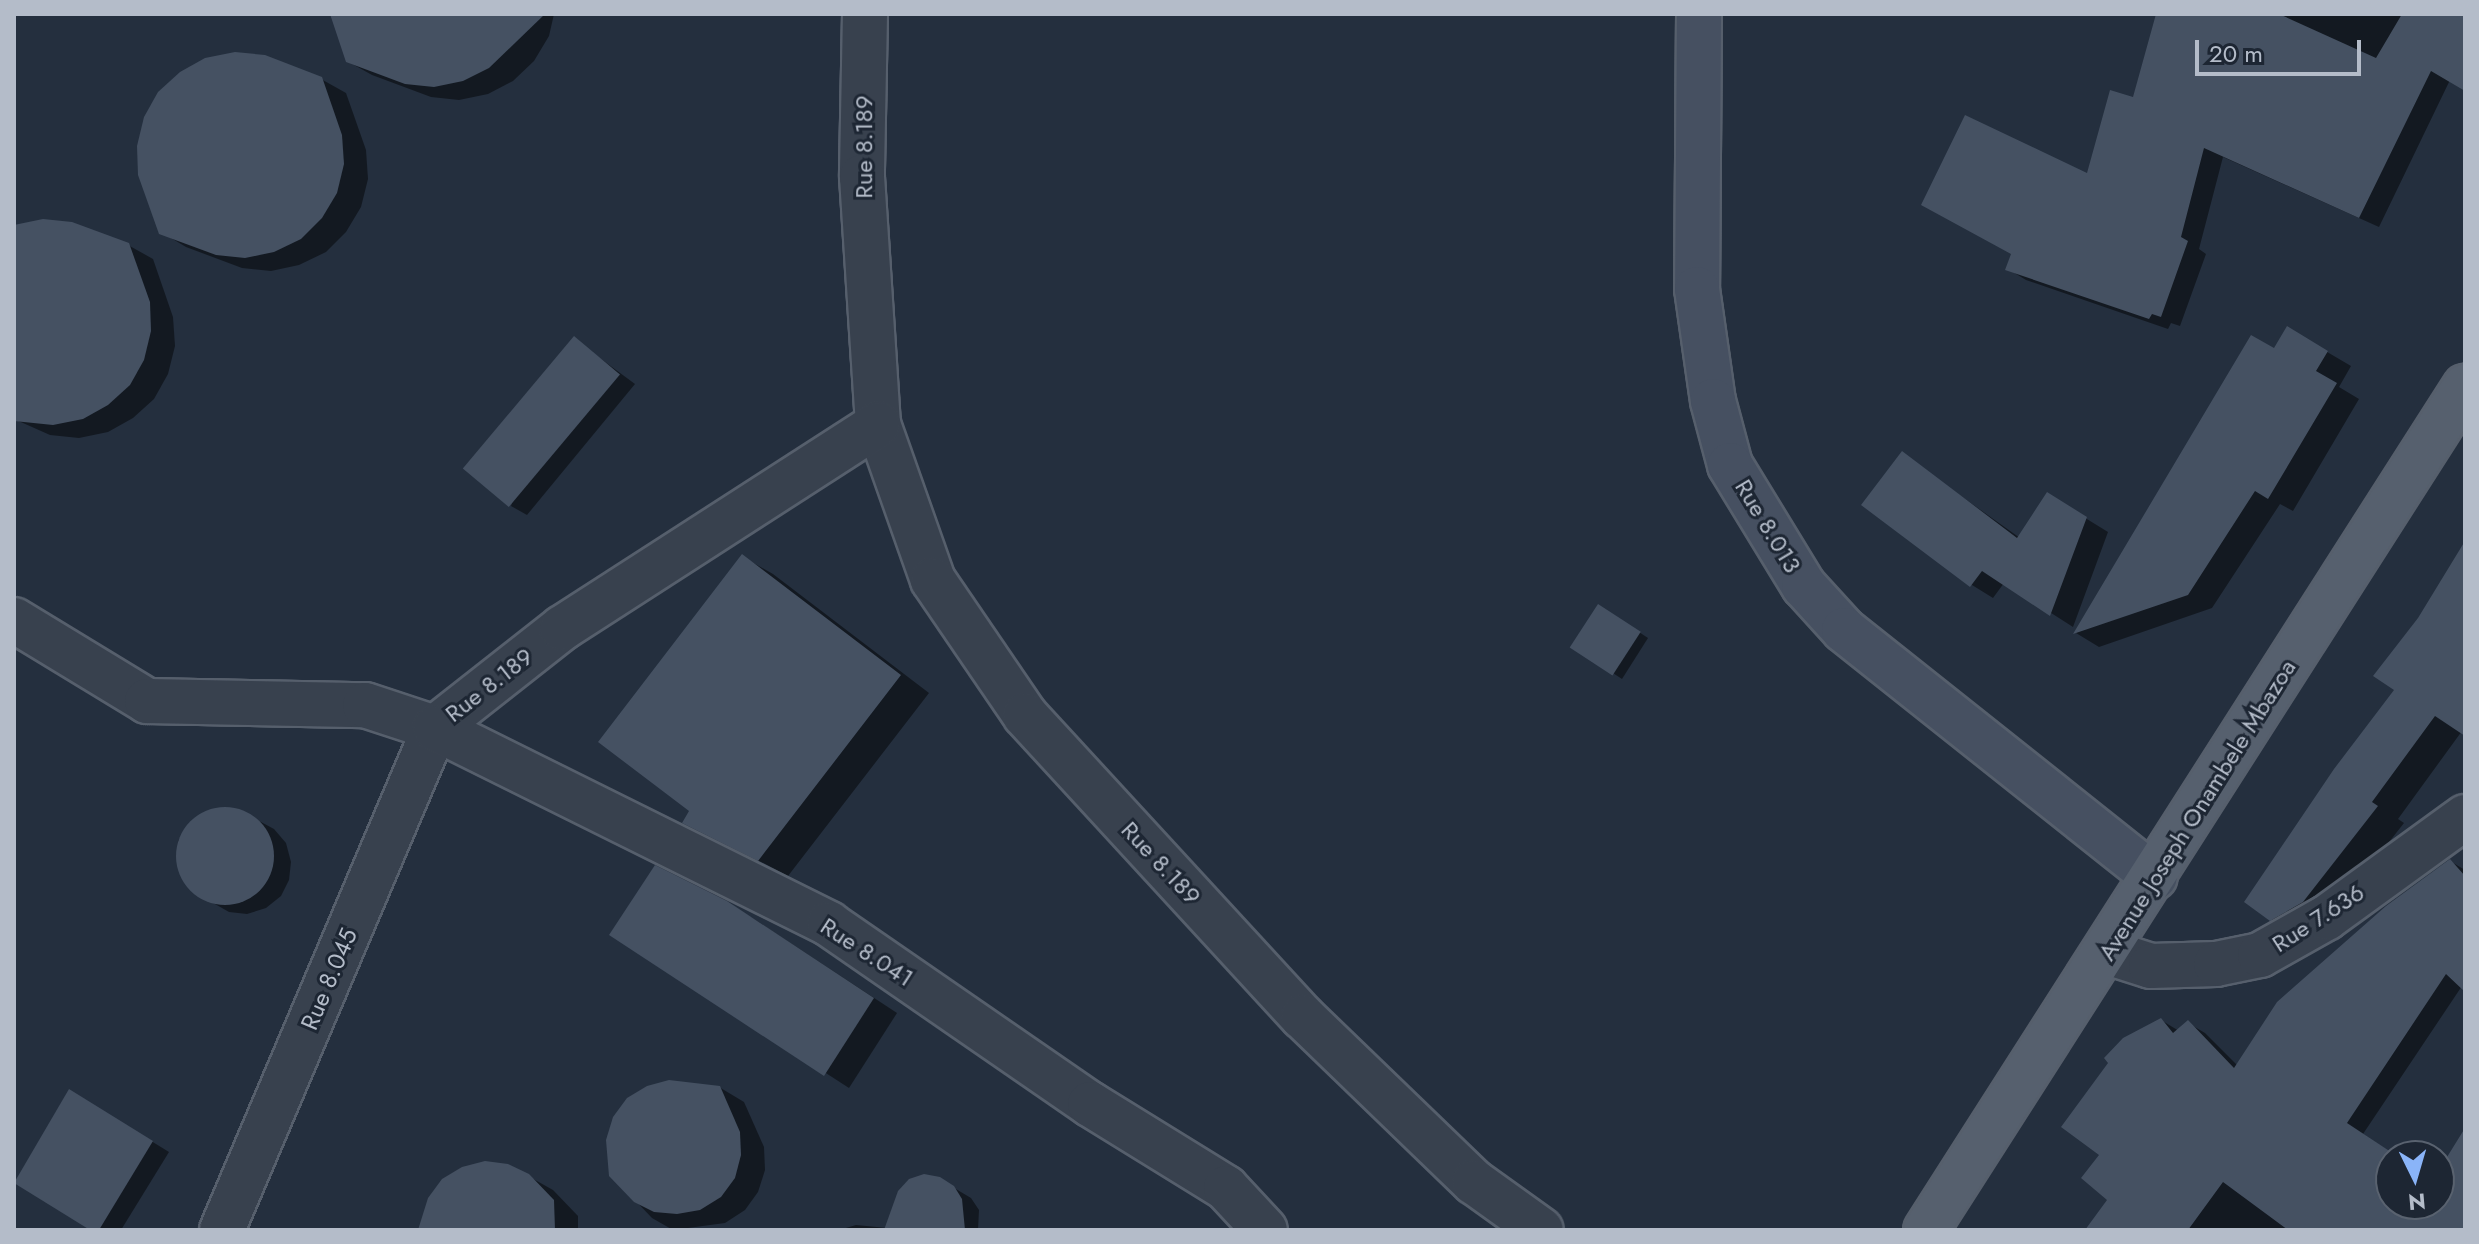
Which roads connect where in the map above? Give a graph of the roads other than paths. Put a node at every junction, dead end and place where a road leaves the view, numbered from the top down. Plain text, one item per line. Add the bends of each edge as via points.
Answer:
1 (865, 14) edge
2 (1699, 14) edge
3 (2465, 387) edge
4 (878, 424) junction
5 (14, 620) edge
6 (435, 728) junction
7 (2465, 817) edge
8 (2155, 877) junction
9 (2107, 952) junction
10 (222, 1230) edge
11 (1265, 1230) edge
12 (1541, 1230) edge
13 (1926, 1230) edge

1 - 4 street, Rue 8.189 via 862,177
2 - 8 street, Rue 8.013 via 1697,289 1713,401 1730,465 1804,586 1844,630
3 - 8 main road, Avenue Joseph Onambele Mbazoa
4 - 6 street, Rue 8.189 via 562,628
4 - 12 street, Rue 8.189 via 933,580 1025,715 1303,1017 1474,1182
5 - 6 street, Rue 8.189 via 147,701 365,705
6 - 10 street, Rue 8.045
6 - 11 street, Rue 8.041 via 829,924 1090,1104 1226,1188
7 - 9 street, Rue 7.636 via 2326,918 2260,955 2216,964 2151,966
8 - 9 main road, Avenue Joseph Onambele Mbazoa
9 - 13 main road, Avenue Joseph Onambele Mbazoa

